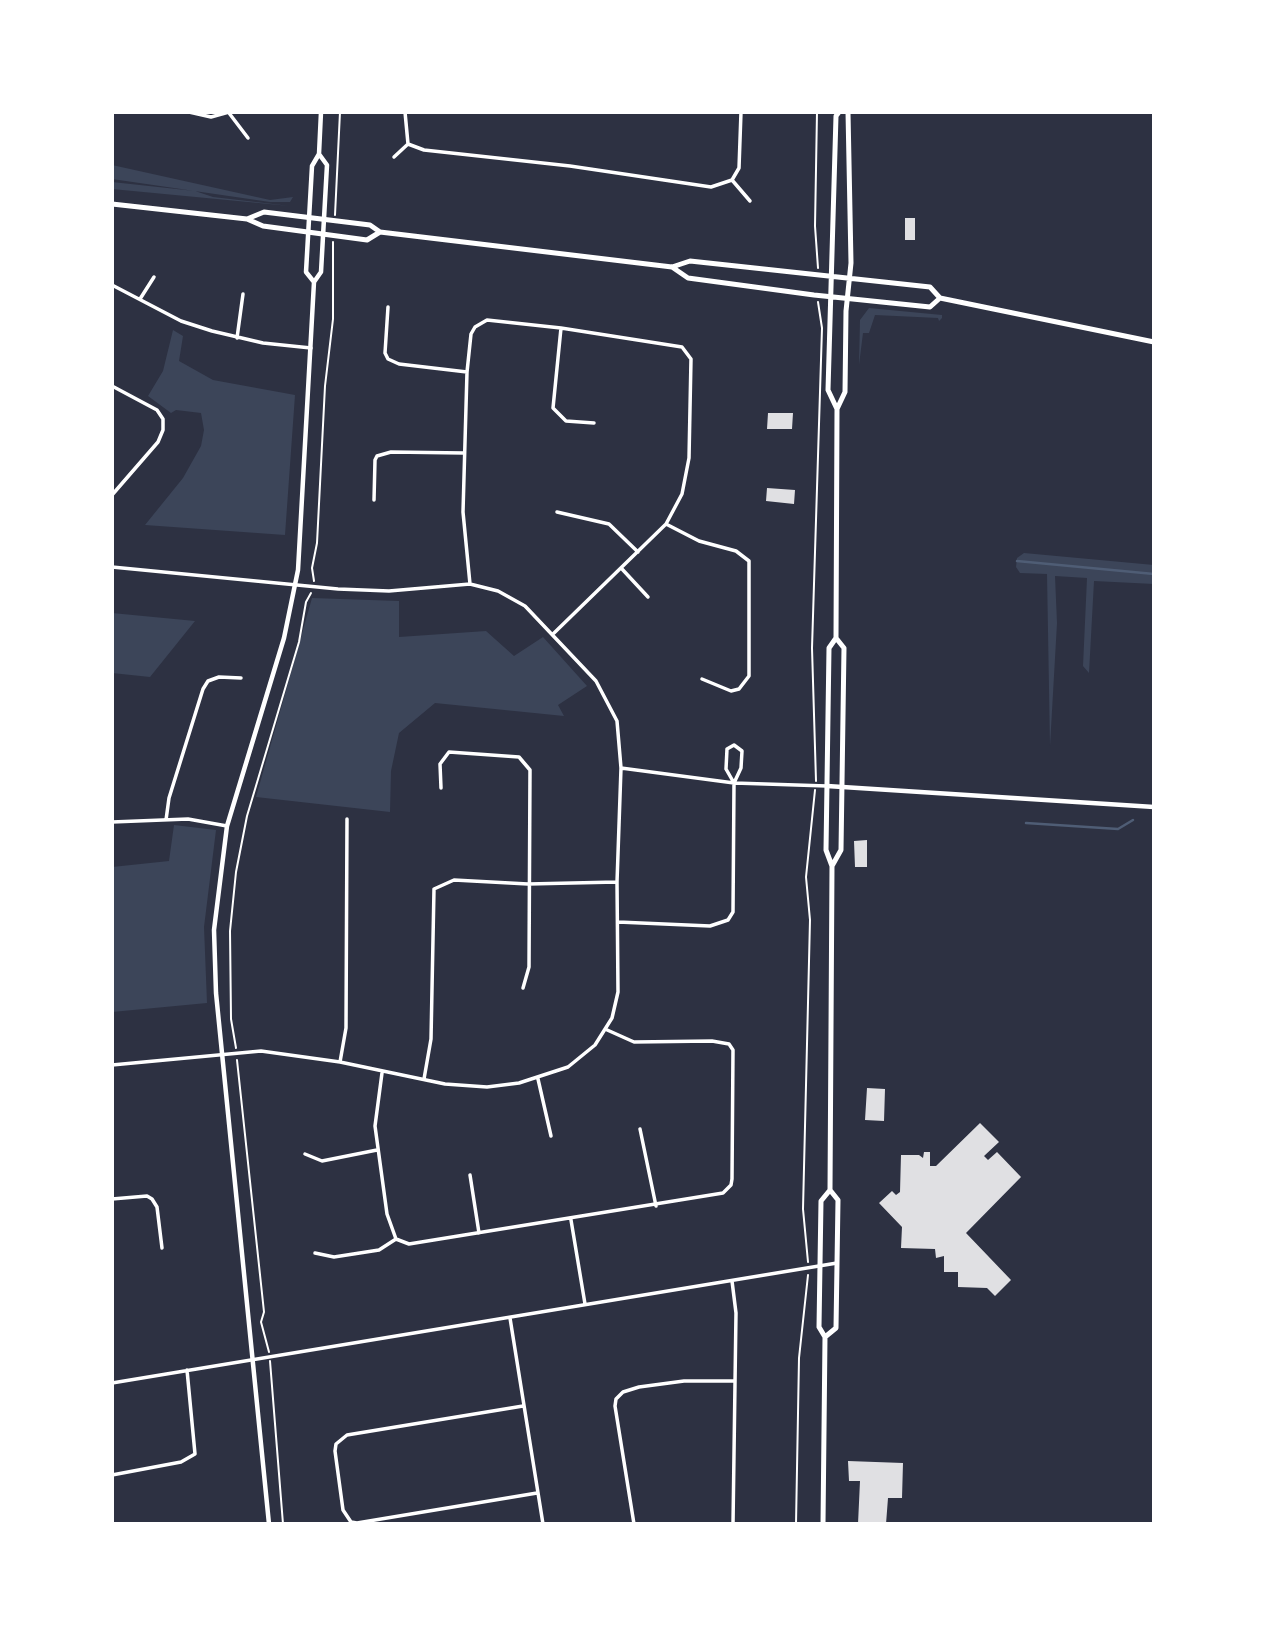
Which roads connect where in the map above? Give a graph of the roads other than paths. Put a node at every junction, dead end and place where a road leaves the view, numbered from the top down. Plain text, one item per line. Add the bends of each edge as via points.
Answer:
1 (189, 112) edge
2 (321, 112) edge
3 (405, 112) edge
4 (741, 112) edge
5 (839, 112) edge
6 (848, 112) edge
7 (229, 113) edge
8 (248, 138) dead end
9 (408, 144) junction
10 (319, 154) junction
11 (394, 157) dead end
12 (732, 180) junction
13 (750, 201) dead end
14 (112, 204) edge
15 (309, 217) junction
16 (247, 219) junction
17 (324, 219) junction
18 (308, 231) junction
19 (380, 232) junction
20 (323, 234) junction
21 (672, 267) junction
22 (832, 276) junction
23 (154, 277) dead end
24 (849, 278) junction
25 (314, 282) junction
26 (112, 285) edge
27 (243, 294) dead end
28 (830, 297) junction
29 (847, 298) junction
30 (940, 298) junction
31 (140, 299) junction
32 (388, 307) dead end
33 (561, 328) junction
34 (237, 338) junction
35 (1154, 342) edge
36 (311, 348) junction
37 (467, 372) junction
38 (112, 386) edge
39 (837, 409) junction
40 (594, 423) dead end
41 (464, 453) junction
42 (112, 495) edge
43 (374, 500) dead end
44 (557, 512) dead end
45 (666, 524) junction
46 (638, 552) junction
47 (112, 568) edge
48 (622, 569) junction
49 (470, 584) junction
50 (296, 585) junction
51 (648, 597) dead end
52 (553, 634) junction
53 (836, 638) junction
54 (241, 678) dead end
55 (702, 679) dead end
56 (621, 768) junction
57 (734, 783) junction
58 (827, 786) junction
59 (842, 787) junction
60 (441, 788) dead end
61 (1154, 807) edge
62 (347, 819) dead end
63 (166, 820) junction
64 (112, 822) edge
65 (228, 826) junction
66 (832, 866) junction
67 (617, 882) junction
68 (528, 884) junction
69 (618, 922) junction
70 (523, 988) dead end
71 (605, 1029) junction
72 (222, 1054) junction
73 (340, 1062) junction
74 (112, 1065) edge
75 (382, 1073) junction
76 (538, 1079) junction
77 (424, 1080) junction
78 (640, 1129) dead end
79 (551, 1136) dead end
80 (377, 1150) junction
81 (305, 1154) dead end
82 (470, 1175) dead end
83 (830, 1190) junction
84 (112, 1199) edge
85 (656, 1206) junction
86 (571, 1220) junction
87 (479, 1233) junction
88 (396, 1239) junction
89 (162, 1248) dead end
90 (315, 1253) dead end
91 (837, 1263) junction
92 (820, 1265) junction
93 (732, 1281) junction
94 (585, 1304) junction
95 (510, 1318) junction
96 (825, 1337) junction
97 (253, 1360) junction
98 (187, 1370) junction
99 (734, 1381) junction
100 (112, 1383) edge
101 (523, 1406) junction
102 (112, 1475) edge
103 (537, 1493) junction
104 (269, 1524) edge
105 (542, 1524) edge
106 (634, 1524) edge
107 (733, 1524) edge
108 (823, 1524) edge

1 - 7 street via 211,117
2 - 10 street
3 - 9 street
4 - 12 street via 739,168
5 - 22 main road
6 - 24 main road
7 - 8 street
9 - 11 street
9 - 12 street via 424,150 711,187
10 - 15 street via 312,166
10 - 17 street via 327,165
12 - 13 street
14 - 16 main road
15 - 16 main road via 264,212
15 - 17 main road
15 - 18 street
16 - 18 main road via 262,226
17 - 19 main road via 370,225
17 - 20 street
18 - 20 main road
18 - 25 street via 306,272
19 - 20 main road via 368,240
19 - 21 main road
20 - 25 street via 321,272
21 - 22 main road via 690,261
21 - 28 main road via 688,278
22 - 24 main road
22 - 28 main road
23 - 31 street
24 - 29 main road
24 - 30 main road via 930,287
25 - 36 street
26 - 31 street
27 - 34 street
28 - 29 main road
28 - 39 main road via 828,390
29 - 30 main road via 930,307
29 - 39 main road via 845,392
30 - 35 main road
31 - 34 street via 181,321
32 - 37 street via 388,359
33 - 37 street via 483,322 471,334
33 - 40 street via 553,408 566,421
33 - 45 street via 682,347 691,359 689,458 682,494
34 - 36 street
36 - 50 street
37 - 41 street
38 - 42 street via 157,410 163,430
39 - 53 main road
41 - 43 street via 391,452 377,456
41 - 49 street via 463,512
44 - 46 street via 610,524
45 - 46 street
45 - 55 street via 699,541 736,551 750,561 749,676 739,689 731,691
46 - 48 street
47 - 50 street
48 - 51 street
48 - 52 street
49 - 50 street via 388,591
49 - 52 street via 512,596
50 - 65 street
52 - 56 street via 610,703 619,733
53 - 58 main road via 829,648
53 - 59 main road via 844,648
54 - 63 street via 219,677 203,688
56 - 57 street
56 - 67 street
57 - 57 street via 742,751 734,745 727,749 726,769
57 - 58 street
57 - 69 street via 733,912 728,920 710,926
58 - 59 street
58 - 66 main road via 826,850
59 - 61 street
59 - 66 main road via 841,850
60 - 68 street via 440,764 449,752 519,757 526,762 530,770
62 - 73 street via 346,1028
63 - 64 street
63 - 65 street
65 - 72 street via 214,930
66 - 83 main road
67 - 68 street
67 - 69 street
68 - 70 street via 529,967
68 - 77 street via 454,880 434,889 431,1039
69 - 71 street via 618,992
71 - 76 street via 595,1045 568,1067
71 - 85 street via 634,1042 718,1041 733,1050 731,1185 719,1195
72 - 73 street via 261,1051
72 - 74 street
72 - 97 street
73 - 75 street
75 - 77 street
75 - 80 street via 375,1126
76 - 77 street via 486,1087
76 - 79 street
78 - 85 street
80 - 81 street via 322,1161
80 - 88 street via 389,1226
82 - 87 street
83 - 91 main road via 838,1200
83 - 92 main road via 821,1200
84 - 89 street via 152,1199
85 - 86 street
86 - 87 street
86 - 94 street
87 - 88 street via 415,1244
88 - 90 street via 379,1250 334,1257
91 - 92 street
91 - 96 main road via 836,1328
92 - 93 street
92 - 96 main road via 819,1328
93 - 94 street
93 - 99 street
94 - 95 street
95 - 97 street
95 - 101 street
96 - 108 main road
97 - 98 street
97 - 104 street
98 - 100 street
98 - 102 street via 195,1454 181,1462
99 - 106 street via 639,1387 616,1399
99 - 107 street
101 - 103 street
101 - 103 street via 347,1435 335,1451 343,1510 346,1518 357,1523
103 - 105 street

